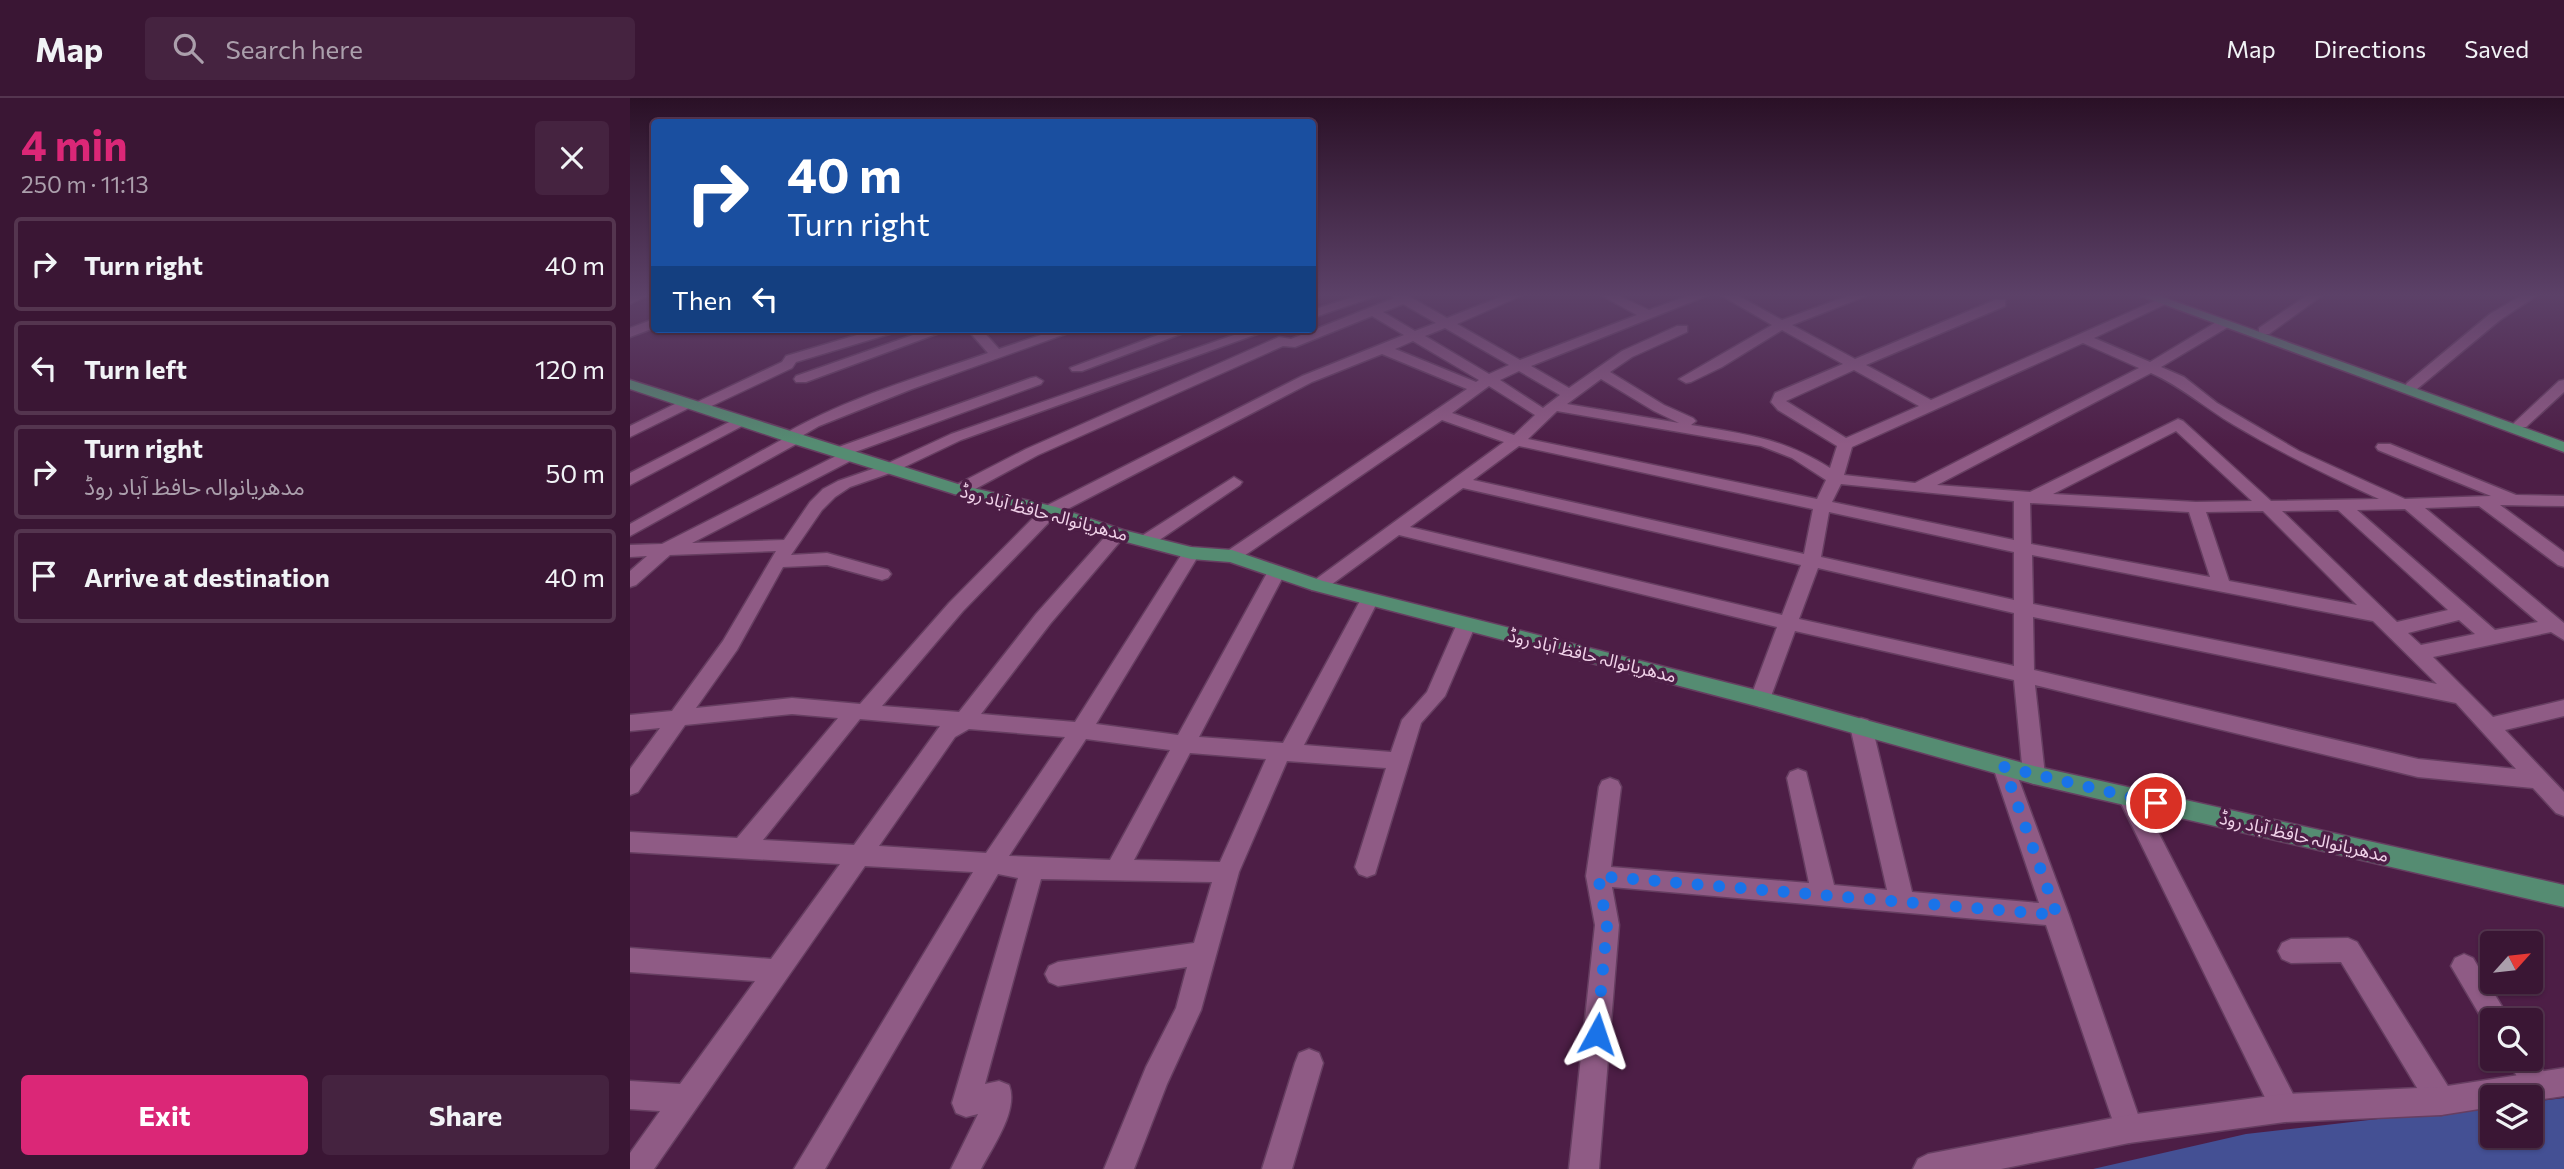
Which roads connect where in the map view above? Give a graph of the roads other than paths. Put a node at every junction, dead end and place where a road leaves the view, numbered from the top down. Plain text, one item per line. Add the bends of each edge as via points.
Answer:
1 (841, 344) edge
2 (900, 344) edge
3 (987, 344) edge
4 (1026, 344) edge
5 (1145, 344) edge
6 (1221, 344) edge
7 (1275, 344) edge
8 (1396, 344) edge
9 (1425, 344) edge
10 (1482, 344) edge
11 (1574, 344) edge
12 (1650, 344) edge
13 (1750, 344) edge
14 (1818, 344) edge
15 (1902, 344) edge
16 (2069, 344) edge
17 (2096, 344) edge
18 (2190, 344) edge
19 (2278, 344) edge
20 (2299, 344) edge
21 (2463, 344) edge
22 (1383, 349) junction
23 (1123, 352) junction
24 (995, 354) junction
25 (1854, 364) junction
26 (1520, 365) junction
27 (1077, 368) dead end
28 (2150, 368) junction
29 (1142, 372) junction
30 (1603, 374) junction
31 (801, 379) dead end
32 (1686, 379) dead end
33 (1036, 381) dead end
34 (1484, 383) junction
35 (2564, 384) edge
36 (632, 386) edge
37 (2412, 386) junction
38 (1570, 395) junction
39 (692, 405) junction
40 (1932, 407) junction
41 (1548, 410) junction
42 (1441, 414) junction
43 (741, 421) junction
44 (2521, 424) junction
45 (1707, 430) junction
46 (630, 432) edge
47 (791, 438) junction
48 (2564, 439) edge
49 (1516, 441) junction
50 (1845, 444) junction
51 (2384, 447) dead end
52 (2564, 447) edge
53 (844, 454) junction
54 (890, 468) junction
55 (1835, 478) junction
56 (630, 480) edge
57 (1234, 482) dead end
58 (1460, 482) junction
59 (1917, 488) junction
60 (960, 490) junction
61 (2027, 497) junction
62 (2538, 499) junction
63 (2516, 500) junction
64 (2483, 501) junction
65 (2564, 501) edge
66 (2406, 504) junction
67 (1822, 506) junction
68 (2343, 506) junction
69 (2196, 507) junction
70 (2268, 507) junction
71 (1049, 511) junction
72 (2564, 515) edge
73 (1396, 529) junction
74 (630, 531) edge
75 (1117, 534) junction
76 (1146, 541) junction
77 (789, 545) junction
78 (2023, 548) junction
79 (665, 550) junction
80 (630, 551) edge
81 (1191, 553) junction
82 (1232, 556) junction
83 (2564, 561) edge
84 (777, 562) junction
85 (1811, 562) junction
86 (1276, 573) junction
87 (882, 574) dead end
88 (630, 581) edge
89 (1318, 586) junction
90 (2222, 586) junction
91 (1370, 599) junction
92 (2024, 609) junction
93 (2463, 613) junction
94 (2377, 615) junction
95 (1788, 623) junction
96 (1466, 624) junction
97 (2393, 629) junction
98 (2559, 629) edge
99 (2491, 638) junction
100 (2417, 653) junction
101 (2024, 675) junction
102 (2462, 697) junction
103 (1760, 699) junction
104 (2564, 708) edge
105 (859, 712) junction
106 (678, 719) junction
107 (963, 722) junction
108 (630, 723) edge
109 (1861, 726) junction
110 (2488, 726) junction
111 (1081, 730) junction
112 (1185, 744) junction
113 (1284, 752) junction
114 (1399, 761) junction
115 (2004, 767) junction
116 (2034, 775) junction
117 (1798, 778) dead end
118 (2538, 780) junction
119 (630, 786) edge
120 (1609, 787) dead end
121 (2129, 797) junction
122 (2564, 807) edge
123 (630, 842) edge
124 (742, 849) junction
125 (859, 857) junction
126 (992, 863) junction
127 (1367, 867) dead end
128 (1032, 870) junction
129 (1116, 872) junction
130 (1227, 872) junction
131 (1598, 876) junction
132 (1824, 895) junction
133 (2564, 896) edge
134 (1902, 902) junction
135 (2057, 915) junction
136 (2291, 951) dead end
137 (1204, 954) junction
138 (630, 960) edge
139 (2464, 966) dead end
140 (776, 971) junction
141 (1058, 974) dead end
142 (2490, 1008) edge
143 (1309, 1063) dead end
144 (2535, 1071) edge
145 (2551, 1084) edge
146 (630, 1095) edge
147 (686, 1098) junction
148 (2441, 1101) junction
149 (2285, 1108) junction
150 (2129, 1129) junction
151 (636, 1169) edge
152 (809, 1169) edge
153 (966, 1169) edge
154 (1119, 1169) edge
155 (1277, 1169) edge
156 (1584, 1169) edge
157 (1928, 1169) edge

1 - 39 street via 791,359 787,365
2 - 31 street
3 - 24 street
4 - 24 street
5 - 23 street
6 - 29 street
7 - 60 street via 1032,452
8 - 22 street
9 - 34 street
10 - 26 street
11 - 26 street
12 - 30 street
13 - 32 street
14 - 25 street
15 - 25 street
16 - 40 street
17 - 28 street
18 - 28 street
19 - 52 main road
20 - 37 main road
21 - 37 street
22 - 34 street
22 - 71 street via 1307,379
23 - 27 street
23 - 29 street
24 - 47 street via 814,423
25 - 40 street
25 - 50 street via 1780,396 1779,402
26 - 34 street
26 - 38 street
28 - 59 street
28 - 66 street via 2179,380 2212,406 2293,454
29 - 54 street via 956,437
30 - 38 street
30 - 45 street
33 - 53 street
34 - 41 street
34 - 42 street
35 - 44 street
36 - 39 main road, مدھریانوالہ حافظ آباد روڈ
37 - 44 main road
38 - 41 street
39 - 43 main road, مدھریانوالہ حافظ آباد روڈ
39 - 46 street
40 - 50 street
41 - 45 street
41 - 49 street
42 - 49 street
42 - 82 street
43 - 47 main road, مدھریانوالہ حافظ آباد روڈ
43 - 56 street
44 - 48 main road
45 - 55 street via 1765,442 1798,455
47 - 53 main road, مدھریانوالہ حافظ آباد روڈ
47 - 74 street
49 - 58 street
49 - 67 street
50 - 55 street
51 - 63 street
53 - 54 main road, مدھریانوالہ حافظ آباد روڈ
53 - 79 street
54 - 60 main road, مدھریانوالہ حافظ آباد روڈ
54 - 77 street via 829,494
55 - 59 street
55 - 67 street
57 - 76 street
58 - 73 street
58 - 85 street
59 - 61 street
60 - 71 main road, مدھریانوالہ حافظ آباد روڈ
61 - 69 street
61 - 70 street via 2178,424
61 - 78 street
62 - 63 street
62 - 65 street
62 - 72 street
63 - 64 street
64 - 66 street
64 - 83 street
66 - 68 street
66 - 98 street
67 - 78 street
67 - 85 street
68 - 70 street
68 - 93 street
69 - 70 street
69 - 90 street
70 - 94 street
71 - 75 main road, مدھریانوالہ حافظ آباد روڈ
71 - 105 street
73 - 89 street
73 - 95 street
75 - 76 main road, مدھریانوالہ حافظ آباد روڈ
75 - 107 street
76 - 81 main road, مدھریانوالہ حافظ آباد روڈ
77 - 79 street
77 - 84 street
78 - 90 street
78 - 92 street
79 - 80 street
79 - 88 street
81 - 82 main road, مدھریانوالہ حافظ آباد روڈ
81 - 111 street
82 - 86 main road, مدھریانوالہ حافظ آباد روڈ
84 - 87 street via 827,559
84 - 106 street via 730,645
85 - 92 street
85 - 95 street
86 - 89 main road, مدھریانوالہ حافظ آباد روڈ
86 - 112 street
89 - 91 main road, مدھریانوالہ حافظ آباد روڈ
90 - 94 street
91 - 96 main road, مدھریانوالہ حافظ آباد روڈ
91 - 113 street
92 - 101 street
92 - 102 street
93 - 97 street
93 - 99 street
94 - 97 street
95 - 101 street
95 - 103 street
96 - 103 main road, مدھریانوالہ حافظ آباد روڈ
96 - 114 street via 1434,696 1412,720
97 - 100 street
98 - 99 street
99 - 100 street
100 - 102 street
101 - 116 street
101 - 118 street via 2418,768
102 - 110 street
103 - 109 main road, مدھریانوالہ حافظ آباد روڈ
104 - 110 street
105 - 106 street via 792,706
105 - 107 street
105 - 124 street
106 - 108 street
106 - 119 street
107 - 111 street
107 - 125 street via 948,732
109 - 115 main road, مدھریانوالہ حافظ آباد روڈ
109 - 134 street
110 - 118 street
111 - 112 street
111 - 126 street
112 - 113 street
112 - 129 street
113 - 114 street
113 - 130 street
114 - 127 street
115 - 116 main road, مدھریانوالہ حافظ آباد روڈ
115 - 135 street
116 - 121 main road, مدھریانوالہ حافظ آباد روڈ
117 - 132 street
118 - 122 street
120 - 131 street
121 - 133 main road, مدھریانوالہ حافظ آباد روڈ
121 - 149 street
123 - 124 street
124 - 125 street
125 - 126 street
125 - 140 street
126 - 128 street
126 - 152 street
128 - 129 street
128 - 153 street via 966,1103 999,1095
129 - 130 street
130 - 137 street
131 - 132 street
131 - 156 street via 1607,925
132 - 134 street
134 - 135 street
135 - 150 street
136 - 148 street via 2348,950
137 - 141 street
137 - 154 street via 1188,1010
138 - 140 street
139 - 142 street
140 - 147 street
143 - 155 street
144 - 145 street
145 - 148 street
146 - 147 street
147 - 151 street
148 - 149 street
149 - 150 street
150 - 157 street

